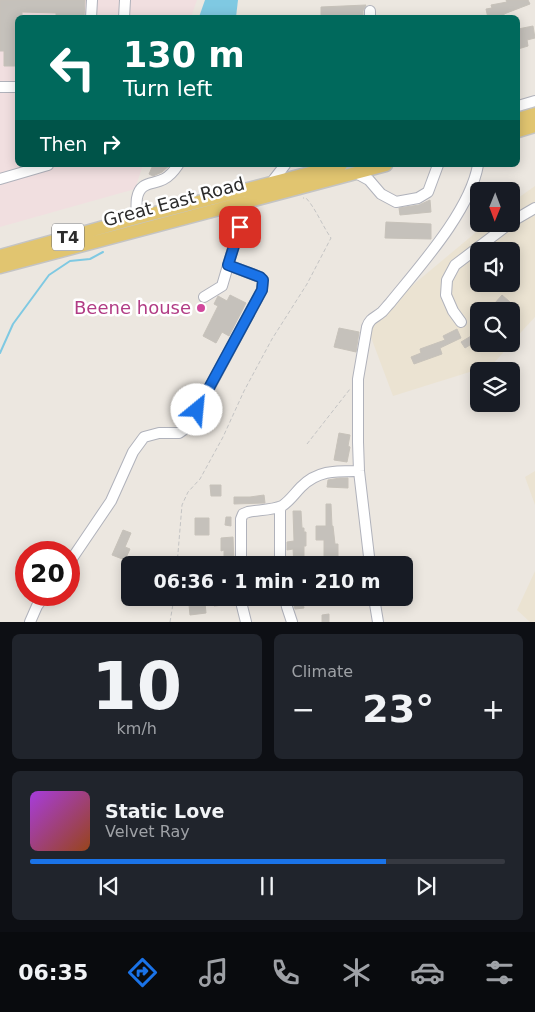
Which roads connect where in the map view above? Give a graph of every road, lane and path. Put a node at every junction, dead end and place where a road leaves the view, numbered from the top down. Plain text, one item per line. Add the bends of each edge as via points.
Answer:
1 (92, 0) edge
2 (124, 0) edge
3 (91, 15) edge
4 (124, 15) edge
5 (0, 87) edge
6 (15, 87) edge
7 (535, 101) edge
8 (520, 105) edge
9 (535, 114) edge
10 (520, 118) edge
11 (535, 126) edge
12 (520, 130) edge
13 (39, 167) edge
14 (176, 167) edge
15 (284, 167) edge
16 (333, 167) edge
17 (378, 167) edge
18 (437, 167) edge
19 (478, 167) edge
20 (356, 173) junction
21 (0, 179) edge
22 (272, 183) junction
23 (297, 198) dead end
24 (247, 201) junction
25 (535, 208) edge
26 (520, 217) edge
27 (136, 218) junction
28 (498, 232) edge
29 (0, 256) edge
30 (18, 262) junction
31 (228, 265) junction
32 (0, 267) edge
33 (0, 271) edge
34 (204, 297) dead end
35 (462, 322) dead end
36 (358, 379) junction
37 (307, 444) dead end
38 (359, 471) junction
39 (280, 507) junction
40 (80, 547) edge
41 (179, 556) edge
42 (241, 556) edge
43 (280, 556) edge
44 (369, 556) edge
45 (37, 606) edge
46 (173, 606) edge
47 (242, 606) edge
48 (286, 606) edge
49 (375, 606) edge
50 (30, 622) edge
51 (170, 622) edge
52 (246, 622) edge
53 (292, 622) edge
54 (378, 622) edge

1 - 3 street
2 - 4 street
5 - 6 street
7 - 8 street
9 - 10 main road
11 - 12 main road
13 - 21 street
14 - 27 street via 163,180 140,189
15 - 22 street
16 - 22 main road, Great East Road / T4
17 - 20 main road, Great East Road / T4
18 - 20 street via 428,192 418,198 396,202
19 - 36 street via 476,177 446,232 383,311 369,321
20 - 24 main road, Great East Road / T4
22 - 27 main road, Great East Road / T4
23 - 41 path via 306,198 312,205 331,238 272,339 200,479 188,492 182,505
24 - 30 main road, Great East Road / T4
24 - 31 street
25 - 26 street
27 - 29 main road, Great East Road / T4
28 - 35 street via 455,265 447,280 446,295
30 - 32 main road, Great East Road / T4
30 - 33 street
31 - 34 street via 222,286
31 - 40 street via 260,277 263,280 262,290 189,426 179,433 144,437 133,452 111,501
36 - 37 path
36 - 38 street
38 - 39 street via 319,474 308,480
38 - 44 street
39 - 42 street via 243,514
39 - 43 street
45 - 50 street
46 - 51 path
47 - 52 street
48 - 53 street
49 - 54 street

